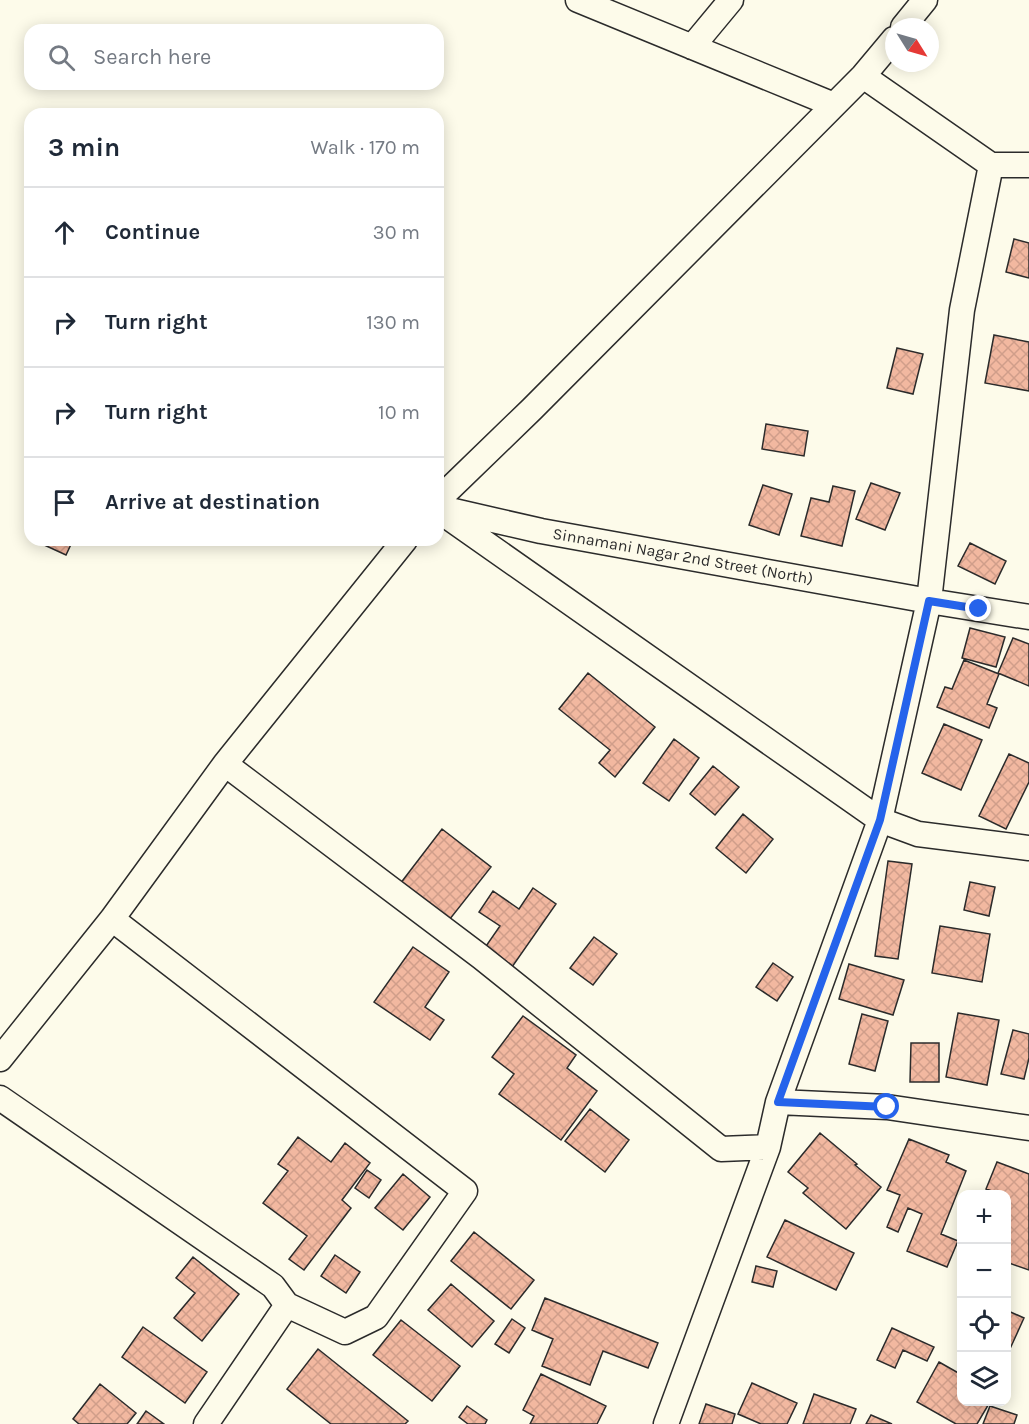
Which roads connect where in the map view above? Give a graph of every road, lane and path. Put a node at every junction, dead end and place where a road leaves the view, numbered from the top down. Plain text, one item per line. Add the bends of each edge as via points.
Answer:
1 (578, 0) edge
2 (731, 0) edge
3 (926, 0) edge
4 (911, 18) edge
5 (692, 47) junction
6 (885, 50) edge
7 (864, 76) junction
8 (834, 105) junction
9 (991, 165) junction
10 (1029, 165) edge
11 (444, 494) edge
12 (444, 509) edge
13 (444, 512) edge
14 (400, 546) edge
15 (929, 601) junction
16 (1029, 617) edge
17 (225, 764) junction
18 (880, 820) junction
19 (1029, 848) edge
20 (112, 919) junction
21 (0, 1059) edge
22 (0, 1098) edge
23 (778, 1102) junction
24 (1029, 1128) edge
25 (768, 1147) junction
26 (287, 1305) junction
27 (206, 1424) edge
28 (666, 1424) edge

1 - 5 street
2 - 5 street
3 - 4 street
5 - 8 street
6 - 7 street
7 - 8 street
7 - 9 street
8 - 11 street
9 - 10 street
9 - 15 street via 962,310
12 - 15 street, Sinnamani Nagar 2nd Street (North) via 541,531
13 - 18 street
14 - 17 street
15 - 16 street, Sinnamani Nagar 2nd Street (North)
15 - 18 street
17 - 20 street
17 - 25 street via 481,957 721,1149
18 - 19 street via 918,834
18 - 23 street
20 - 21 street
20 - 26 street via 465,1191 376,1317 345,1332
22 - 26 street via 273,1286
23 - 24 street via 887,1107
23 - 25 street
25 - 28 street
26 - 27 street

